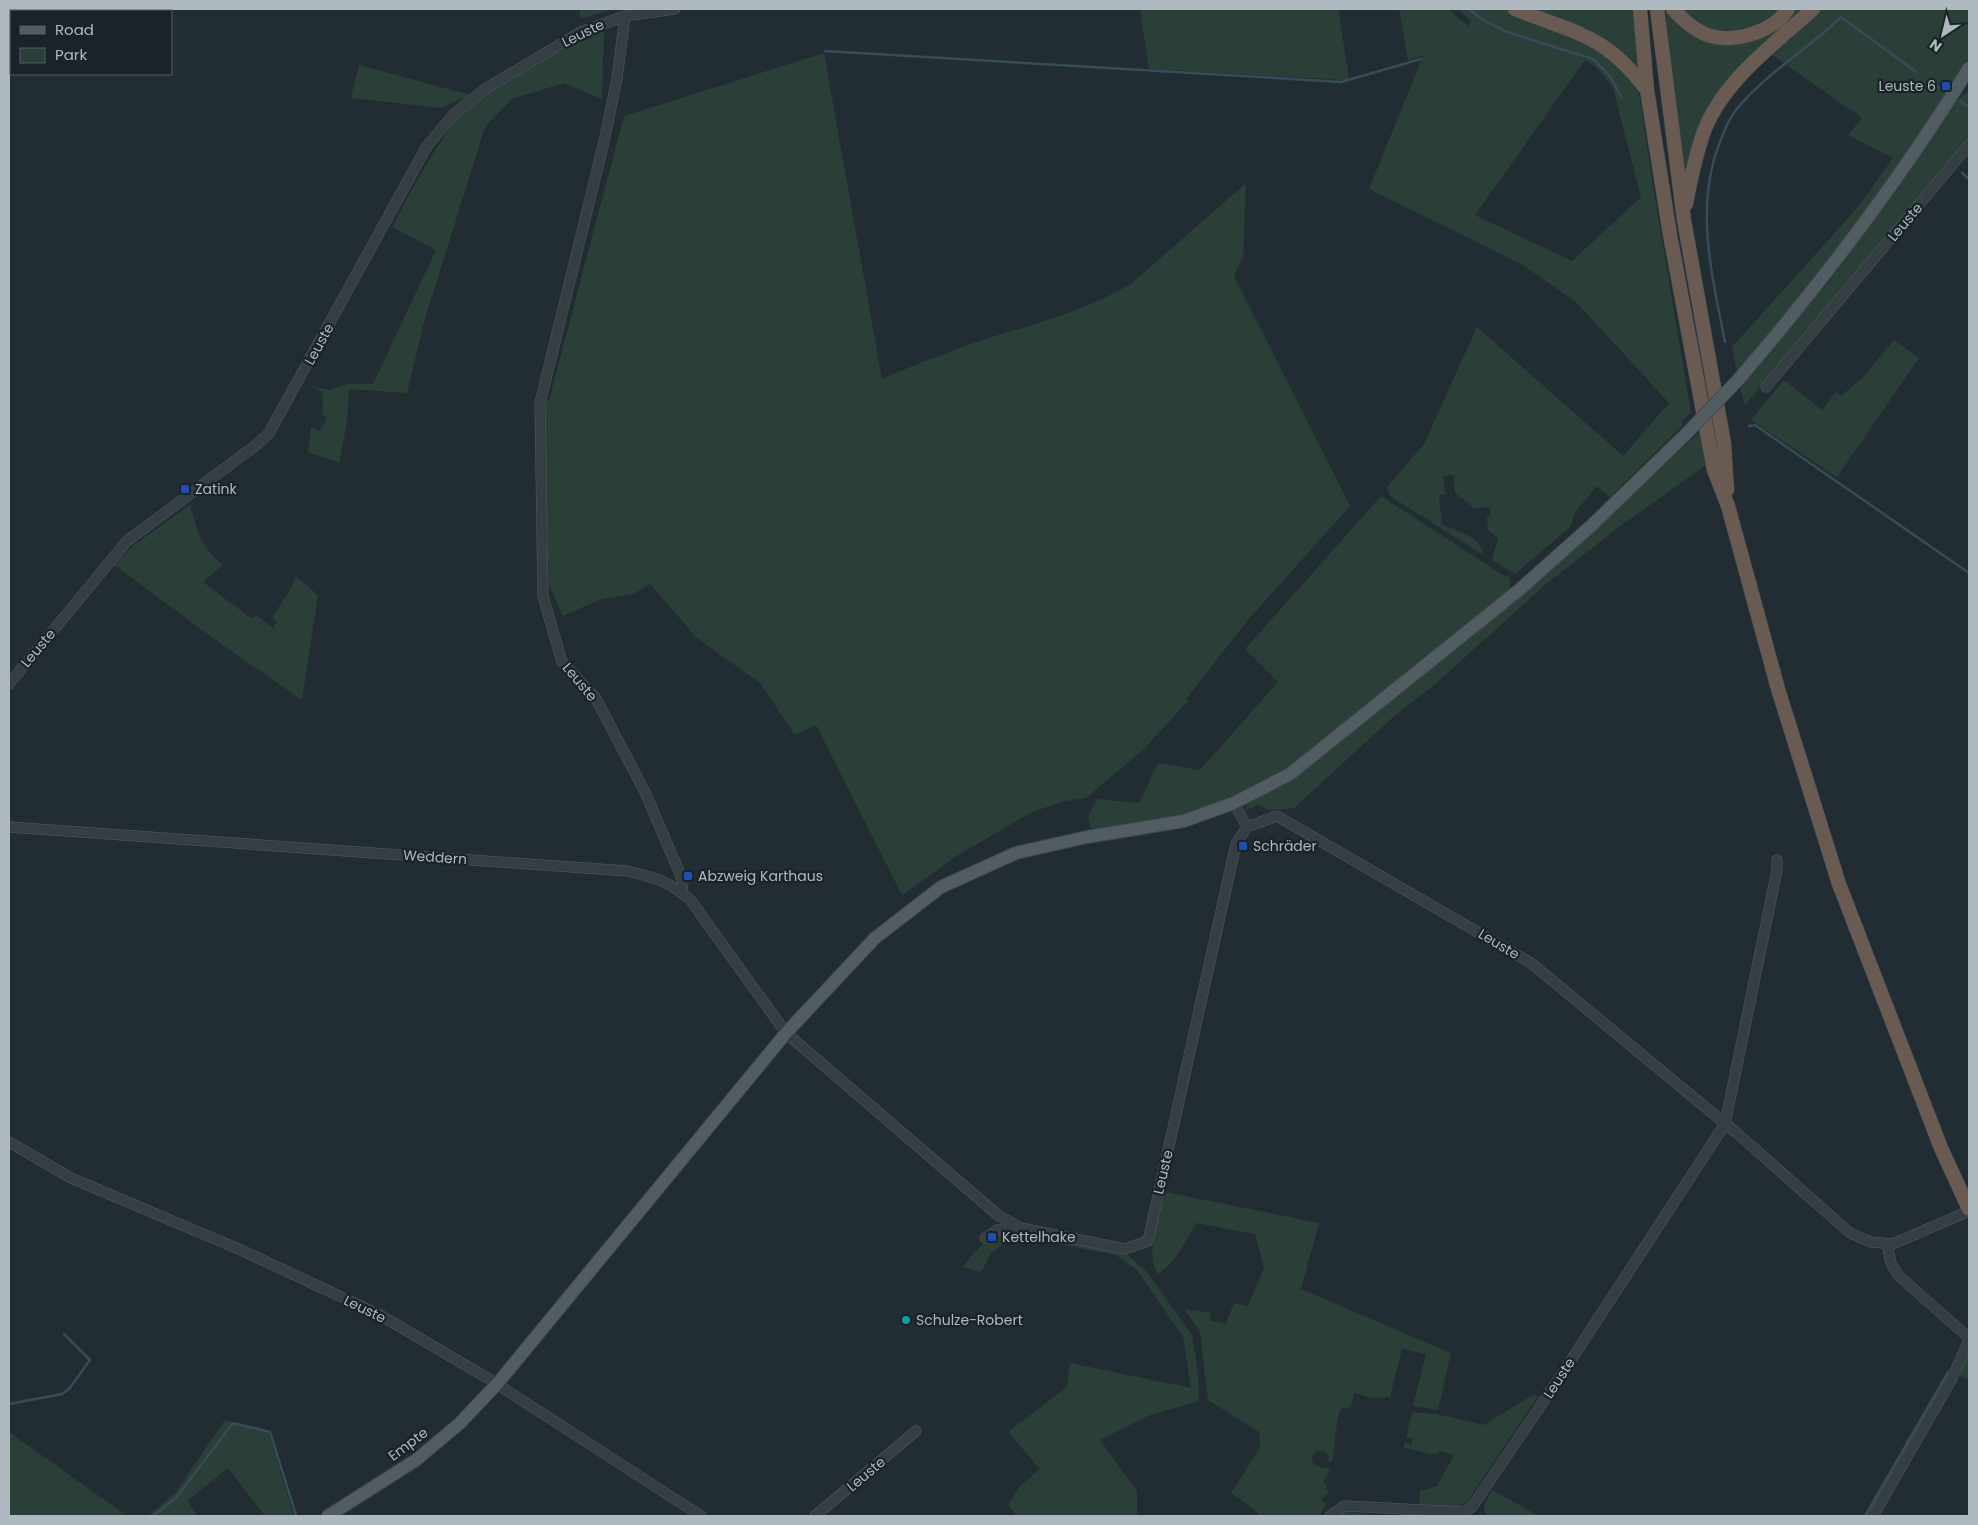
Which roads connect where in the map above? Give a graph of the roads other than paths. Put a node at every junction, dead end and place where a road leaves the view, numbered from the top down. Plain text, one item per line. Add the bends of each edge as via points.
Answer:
1 (675, 9) edge
2 (1515, 9) edge
3 (1640, 9) edge
4 (1657, 9) edge
5 (1672, 9) edge
6 (1788, 9) edge
7 (1813, 9) edge
8 (625, 16) junction
9 (1969, 68) edge
10 (1965, 85) edge
11 (1647, 90) junction
12 (1969, 145) edge
13 (1684, 220) junction
14 (1766, 386) dead end
15 (1728, 506) junction
16 (9, 684) edge
17 (1234, 803) junction
18 (9, 827) edge
19 (1247, 827) junction
20 (1777, 860) dead end
21 (682, 891) junction
22 (786, 1033) junction
23 (1725, 1124) junction
24 (9, 1142) edge
25 (992, 1210) junction
26 (1969, 1210) edge
27 (1015, 1226) junction
28 (1888, 1244) junction
29 (1969, 1339) edge
30 (497, 1384) junction
31 (916, 1431) dead end
32 (328, 1516) edge
33 (700, 1516) edge
34 (816, 1516) edge
35 (1330, 1516) edge
36 (1873, 1516) edge

1 - 8 street, Leuste
2 - 11 highway via 1601,42 1617,54
3 - 11 highway
4 - 13 highway
5 - 6 highway via 1691,26 1710,36 1728,38 1752,34 1771,26
7 - 13 highway via 1749,66 1724,96 1702,136
8 - 16 street, Leuste via 581,32 485,89 454,114 427,146 269,433 127,541
8 - 21 street, Leuste via 603,146 540,403 543,596 562,662 595,697 641,783 680,874
9 - 10 main road, Empte
10 - 17 main road, Empte, bridge via 1850,244 1738,380 1685,435 1558,557 1392,694 1290,774
11 - 15 highway via 1670,235 1714,470
12 - 14 street, Leuste
13 - 15 highway via 1724,443
15 - 26 highway via 1778,689 1839,884 1941,1148
17 - 19 street
17 - 22 main road, Empte via 1184,822 1087,837 1016,853 942,887 874,938
18 - 21 street, Weddern via 627,871 657,878
19 - 23 street, Leuste via 1277,816 1284,819 1503,945 1531,963
19 - 27 street, Leuste via 1236,844 1148,1241 1125,1249
20 - 23 street, Leuste
21 - 22 street, Weddern via 705,918
22 - 25 street, Leuste
22 - 30 main road, Empte
23 - 28 street, Leuste via 1850,1233 1871,1242
23 - 35 street, Leuste via 1472,1507 1463,1512 1344,1506
24 - 30 street, Leuste via 71,1178 240,1250 380,1315
25 - 27 street, Leuste
25 - 27 street, Leuste via 993,1226 987,1236
26 - 28 street, Leuste via 1904,1240
28 - 29 street via 1891,1264 1898,1275
29 - 36 street via 1950,1382
30 - 32 main road, Empte via 460,1423 416,1460
30 - 33 street, Leuste
31 - 34 street, Leuste

